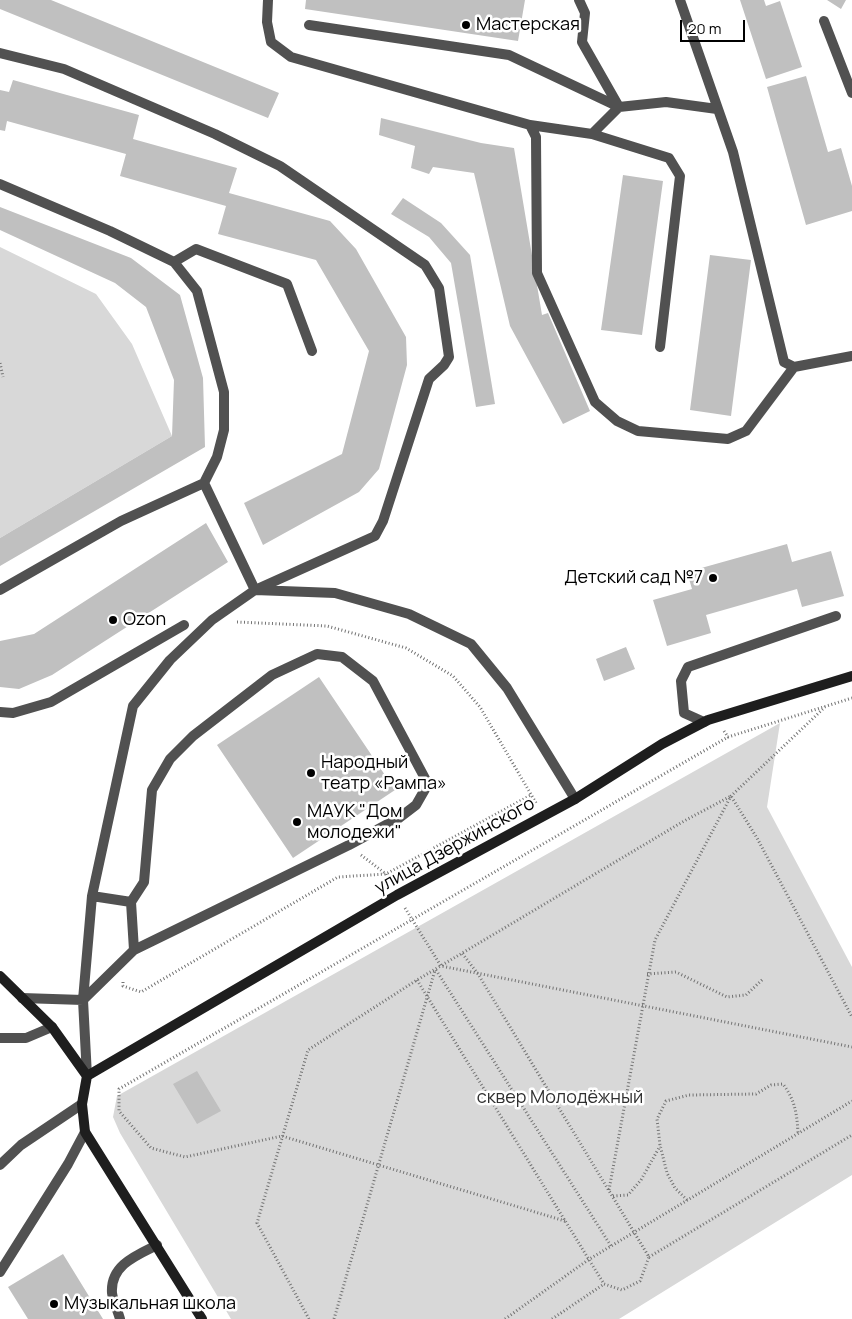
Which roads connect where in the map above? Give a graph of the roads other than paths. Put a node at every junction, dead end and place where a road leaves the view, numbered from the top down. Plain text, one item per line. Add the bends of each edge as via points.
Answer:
1 (268, 0) edge
2 (579, 0) edge
3 (680, 0) edge
4 (824, 21) dead end
5 (309, 25) dead end
6 (0, 53) edge
7 (852, 93) edge
8 (619, 107) junction
9 (717, 109) junction
10 (530, 125) junction
11 (592, 134) junction
12 (0, 184) edge
13 (174, 262) junction
14 (660, 347) dead end
15 (312, 352) dead end
16 (852, 356) edge
17 (794, 368) junction
18 (204, 483) junction
19 (0, 590) edge
20 (255, 590) junction
21 (836, 616) dead end
22 (184, 625) dead end
23 (852, 676) edge
24 (0, 712) edge
25 (704, 722) junction
26 (575, 799) junction
27 (92, 896) junction
28 (131, 902) junction
29 (134, 950) junction
30 (0, 976) edge
31 (22, 998) junction
32 (83, 1000) junction
33 (52, 1027) junction
34 (0, 1038) edge
35 (87, 1076) junction
36 (82, 1104) junction
37 (85, 1132) junction
38 (0, 1165) edge
39 (158, 1246) junction
40 (0, 1272) edge
41 (120, 1319) edge
42 (202, 1319) edge

1 - 10 street via 267,22 271,42 291,57
2 - 8 street via 585,13 582,42
3 - 9 street
4 - 7 street
5 - 8 street via 509,55
6 - 20 street via 64,69 215,134 280,166 425,265 439,288 449,357 429,379 383,521 375,536
8 - 9 street via 666,102
8 - 11 street
9 - 17 street via 733,152 784,362
10 - 11 street
10 - 17 street via 536,137 537,273 595,402 617,421 638,431 728,439 746,431
11 - 14 street via 669,158 680,176
12 - 13 street
13 - 15 street via 196,249 287,284
13 - 18 street via 197,291 224,392 224,430 217,458
16 - 17 street
18 - 19 street via 121,520
18 - 20 street
20 - 26 street via 335,593 409,614 471,644 507,688
20 - 27 street via 212,620 170,660 134,706
21 - 25 street via 688,667 681,681 684,713
22 - 24 street via 51,702 13,713
23 - 25 street, улица Дзержинского
25 - 26 street, улица Дзержинского via 662,744
26 - 35 street, улица Дзержинского via 397,895
27 - 28 street
27 - 32 street
28 - 29 street
28 - 29 street via 144,882 152,790 170,759 193,736 272,675 317,654 342,657 373,681 428,784 416,805 349,845
29 - 32 street
30 - 31 street
31 - 32 street
31 - 33 street
32 - 35 street
33 - 34 street via 26,1038
33 - 35 street
35 - 36 street
36 - 37 street
36 - 38 street via 21,1145
37 - 39 street
37 - 40 street
39 - 41 street via 126,1260 114,1277 112,1293
39 - 42 street

